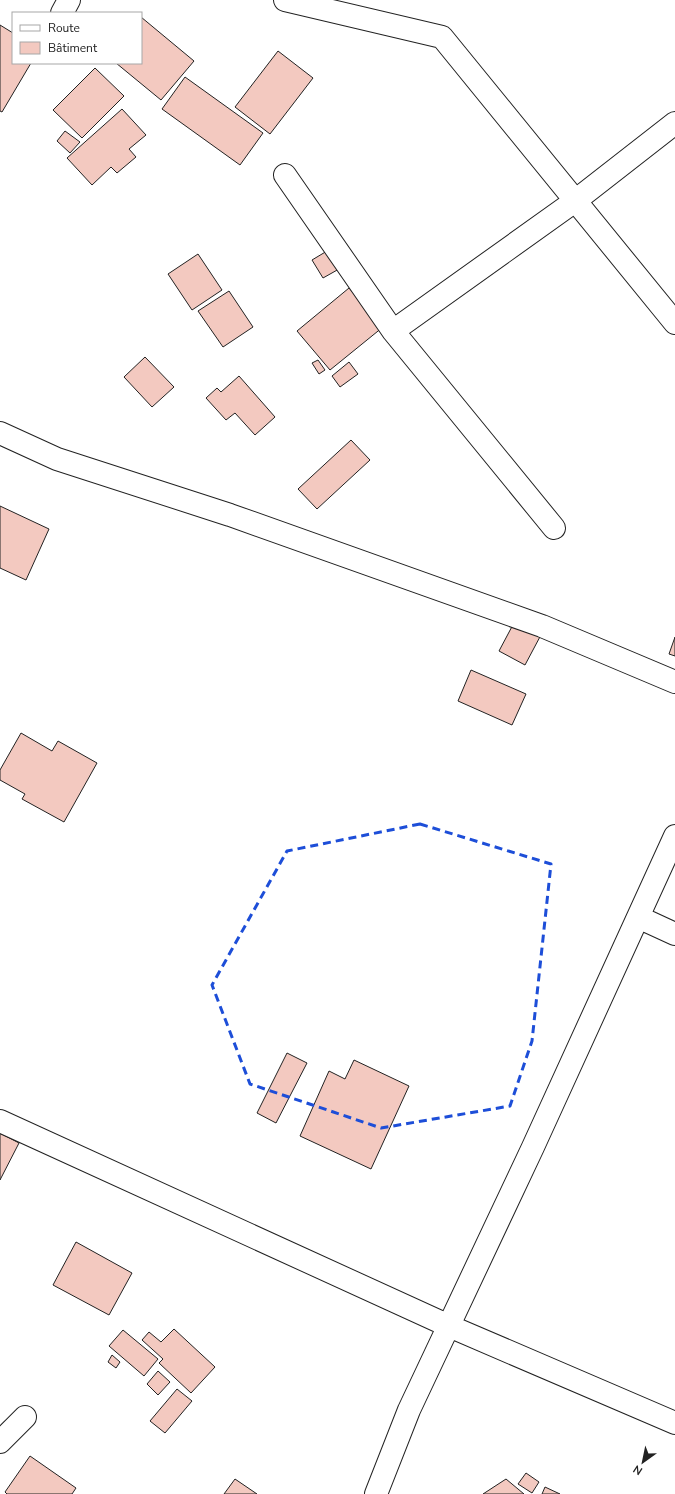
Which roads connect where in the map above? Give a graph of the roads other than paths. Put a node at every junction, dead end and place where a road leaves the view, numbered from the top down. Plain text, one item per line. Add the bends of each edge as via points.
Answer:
1 (69, 0) edge
2 (285, 0) edge
3 (63, 12) edge
4 (675, 123) edge
5 (285, 175) dead end
6 (575, 201) junction
7 (675, 323) edge
8 (393, 332) junction
9 (0, 433) edge
10 (554, 528) dead end
11 (675, 682) edge
12 (675, 836) edge
13 (638, 917) junction
14 (675, 934) edge
15 (0, 1121) edge
16 (449, 1326) junction
17 (25, 1417) dead end
18 (675, 1423) edge
19 (0, 1442) edge
20 (376, 1494) edge

1 - 3 street
2 - 6 street via 442,37
4 - 6 street
5 - 8 street
6 - 7 street
6 - 8 street
8 - 10 street
9 - 11 street via 57,459 230,515 542,626
12 - 13 street
13 - 14 street
13 - 16 street
15 - 16 street
16 - 18 street
16 - 20 street via 409,1410
17 - 19 street

